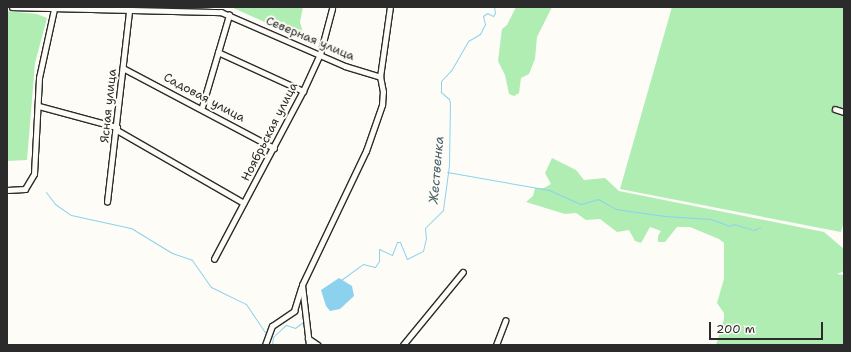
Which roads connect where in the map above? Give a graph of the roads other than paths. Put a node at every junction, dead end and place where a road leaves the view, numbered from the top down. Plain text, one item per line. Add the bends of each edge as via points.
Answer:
1 (12, 7) edge
2 (390, 7) edge
3 (43, 8) edge
4 (332, 9) dead end
5 (54, 10) junction
6 (129, 12) junction
7 (229, 15) junction
8 (218, 52) junction
9 (320, 54) junction
10 (123, 68) junction
11 (380, 77) junction
12 (303, 91) junction
13 (39, 106) junction
14 (202, 107) junction
15 (835, 109) dead end
16 (844, 112) edge
17 (117, 128) junction
18 (274, 148) junction
19 (7, 190) edge
20 (107, 202) dead end
21 (244, 203) junction
22 (214, 259) dead end
23 (463, 272) dead end
24 (302, 285) junction
25 (505, 321) dead end
26 (308, 338) junction
27 (265, 345) edge
28 (309, 345) edge
29 (318, 345) edge
30 (403, 345) edge
31 (496, 345) edge

1 - 3 street
2 - 11 street
3 - 5 street, Северная улица
4 - 9 street, Ноябрьская улица
5 - 6 street, Северная улица
5 - 13 street via 39,78
6 - 7 street, Северная улица via 221,12
6 - 10 street, Ясная улица
7 - 8 street
7 - 9 street, Северная улица
8 - 12 street
8 - 14 street
9 - 11 street, Северная улица
9 - 12 street, Ноябрьская улица
10 - 14 street, Садовая улица
10 - 17 street, Ясная улица
11 - 24 street via 382,105 366,151
12 - 18 street, Ноябрьская улица
13 - 17 street
13 - 19 street via 34,174 25,189
14 - 18 street, Садовая улица
15 - 16 street
17 - 20 street, Ясная улица
17 - 21 street
18 - 21 street, Ноябрьская улица
21 - 22 street, Ноябрьская улица
23 - 30 street
24 - 26 street
24 - 27 street via 294,311 272,326
25 - 31 street
26 - 28 street
26 - 29 street

